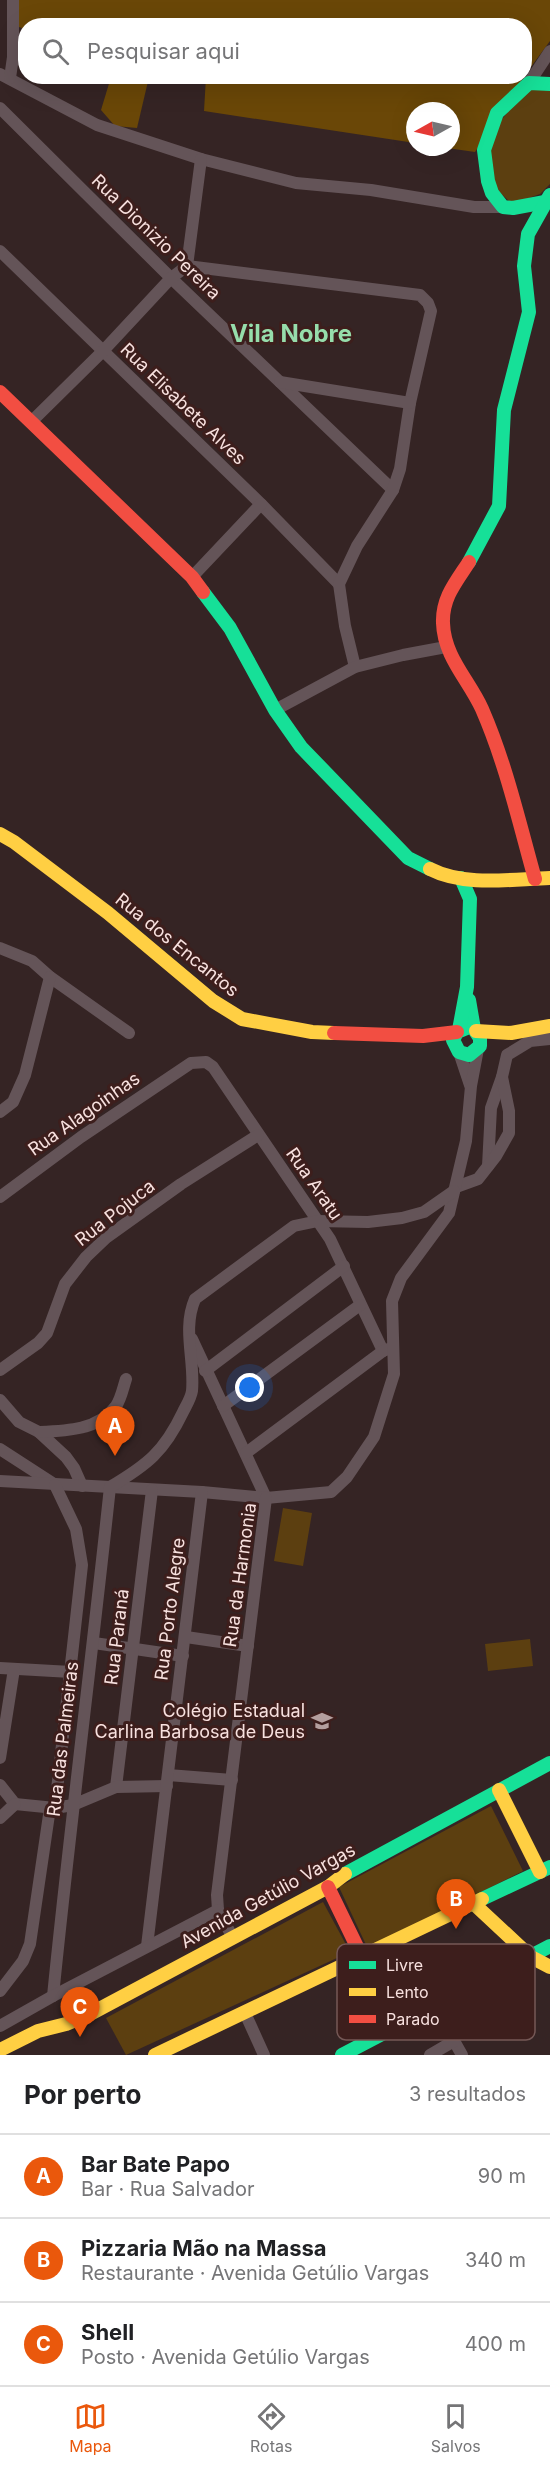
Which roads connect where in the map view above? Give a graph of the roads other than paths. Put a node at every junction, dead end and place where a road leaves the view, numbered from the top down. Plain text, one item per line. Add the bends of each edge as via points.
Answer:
1 (13, 0) edge
2 (550, 51) edge
3 (5, 76) edge
4 (532, 78) edge
5 (532, 83) edge
6 (20, 84) edge
7 (528, 84) edge
8 (550, 84) edge
9 (0, 108) edge
10 (201, 159) junction
11 (488, 181) junction
12 (548, 198) edge
13 (474, 207) junction
14 (508, 208) junction
15 (528, 234) junction
16 (0, 251) edge
17 (188, 266) junction
18 (171, 278) junction
19 (103, 351) junction
20 (280, 382) junction
21 (0, 392) edge
22 (410, 403) junction
23 (31, 422) junction
24 (393, 490) junction
25 (261, 504) junction
26 (192, 577) junction
27 (339, 584) junction
28 (446, 647) junction
29 (355, 668) junction
30 (275, 710) junction
31 (0, 834) edge
32 (461, 878) junction
33 (550, 878) edge
34 (535, 879) junction
35 (480, 880) junction
36 (470, 899) junction
37 (0, 948) edge
38 (50, 977) junction
39 (467, 987) junction
40 (550, 1026) edge
41 (475, 1030) junction
42 (458, 1031) junction
43 (129, 1033) dead end
44 (511, 1033) junction
45 (423, 1036) junction
46 (550, 1039) edge
47 (479, 1047) junction
48 (457, 1050) junction
49 (191, 1063) joint
50 (502, 1077) junction
51 (471, 1086) junction
52 (0, 1112) edge
53 (258, 1135) junction
54 (488, 1166) junction
55 (455, 1189) junction
56 (0, 1197) edge
57 (318, 1221) junction
58 (344, 1266) junction
59 (360, 1305) junction
60 (189, 1331) junction
61 (388, 1350) junction
62 (0, 1370) edge
63 (205, 1371) junction
64 (126, 1380) dead end
65 (216, 1390) junction
66 (192, 1393) junction
67 (0, 1400) edge
68 (223, 1406) junction
69 (39, 1432) junction
70 (0, 1449) edge
71 (246, 1453) junction
72 (0, 1481) edge
73 (55, 1485) junction
74 (82, 1486) junction
75 (110, 1487) junction
76 (152, 1490) junction
77 (202, 1492) junction
78 (266, 1498) junction
79 (186, 1637) junction
80 (94, 1643) junction
81 (248, 1646) junction
82 (133, 1650) junction
83 (183, 1656) junction
84 (0, 1668) edge
85 (14, 1669) junction
86 (71, 1672) junction
87 (0, 1758) edge
88 (550, 1763) edge
89 (168, 1780) junction
90 (232, 1780) junction
91 (0, 1785) edge
92 (116, 1787) junction
93 (499, 1790) junction
94 (15, 1804) junction
95 (73, 1805) junction
96 (52, 1808) junction
97 (0, 1818) edge
98 (545, 1869) edge
99 (328, 1887) junction
100 (473, 1903) junction
101 (218, 1910) junction
102 (233, 1938) junction
103 (356, 1944) edge
104 (389, 1944) edge
105 (517, 1944) edge
106 (147, 1946) junction
107 (550, 1946) edge
108 (535, 1955) edge
109 (535, 1959) edge
110 (550, 1967) edge
111 (337, 1969) edge
112 (0, 1991) edge
113 (53, 1996) junction
114 (244, 2013) junction
115 (0, 2026) edge
116 (371, 2040) edge
117 (453, 2041) joint
118 (0, 2050) edge
119 (155, 2055) edge
120 (264, 2055) edge
121 (342, 2055) edge
122 (430, 2055) edge
123 (462, 2055) edge

1 - 3 street via 13,57
2 - 4 street
5 - 8 street
6 - 10 street via 97,125
7 - 11 street via 497,113 484,150
9 - 18 street, Rua Dionizio Pereira
10 - 13 street via 296,183 371,190
10 - 17 street
11 - 13 street
11 - 14 street via 492,193
12 - 14 street
12 - 15 street
13 - 14 street
14 - 15 street via 522,220
15 - 28 street via 524,266 529,312 504,410 499,506 443,606
16 - 19 street, Rua Elisabete Alves
17 - 18 street
17 - 22 street via 420,295 431,311
18 - 19 street
18 - 20 street, Rua Dionizio Pereira
19 - 23 street
19 - 25 street, Rua Elisabete Alves
20 - 22 street
20 - 24 street, Rua Dionizio Pereira
21 - 23 street
22 - 24 street
23 - 26 street
24 - 27 street via 357,546
25 - 26 street
25 - 27 street, Rua Elisabete Alves
26 - 30 street via 230,628
27 - 29 street
28 - 29 street
28 - 34 street via 481,707 504,765
29 - 30 street
30 - 32 street via 301,747 408,858 437,873
31 - 45 street, Rua dos Encantos via 108,913 213,1001 242,1019 312,1032
32 - 35 street
32 - 36 street
33 - 34 street
34 - 35 street
35 - 36 street
36 - 39 street
37 - 38 street via 32,961
38 - 43 street
38 - 52 street via 25,1075 13,1102
39 - 41 street
39 - 42 street
40 - 44 street
41 - 42 street via 469,1027
41 - 44 street
41 - 47 street via 480,1038
42 - 45 street, Rua dos Encantos
42 - 48 street via 453,1040
44 - 47 street
45 - 48 street, Rua dos Encantos
46 - 50 street via 530,1041 507,1055
47 - 48 street via 469,1055
47 - 51 street, Rua da Harmonia
48 - 51 street
49 - 53 street, Rua Aratu via 206,1062 213,1067
49 - 56 street, Rua Alagoinhas
50 - 54 street via 491,1108
50 - 54 street via 510,1133
51 - 55 street, Rua da Harmonia via 466,1141
53 - 57 street, Rua Aratu
53 - 62 street, Rua Pojuca via 107,1237 65,1284 47,1333
54 - 55 street via 478,1179
55 - 57 street via 424,1212 402,1218
55 - 61 street, Rua da Harmonia via 449,1213 401,1278 392,1301
57 - 58 street, Rua Aratu
57 - 60 street via 294,1226 207,1288 189,1312
58 - 59 street, Rua Aratu
58 - 63 street
59 - 61 street, Rua Aratu
59 - 68 street
60 - 63 street
60 - 66 street
61 - 71 street
61 - 78 street, Rua da Harmonia via 394,1374 374,1437 347,1477 331,1492
63 - 65 street
64 - 69 street via 116,1406 96,1424
65 - 66 street via 204,1388
65 - 68 street
66 - 75 street via 171,1437 158,1454
67 - 69 street via 19,1422
68 - 71 street
69 - 74 street via 66,1457
70 - 73 street
71 - 78 street
72 - 73 street
73 - 74 street
73 - 86 street, Rua das Palmeiras via 76,1529 82,1565
74 - 75 street
75 - 76 street
75 - 80 street, Rua das Palmeiras
76 - 77 street
76 - 82 street, Rua Paraná
77 - 78 street
77 - 79 street, Rua Porto Alegre
78 - 81 street, Rua da Harmonia
79 - 81 street
79 - 83 street, Rua Porto Alegre
80 - 82 street
80 - 95 street, Rua das Palmeiras
81 - 90 street, Rua da Harmonia
82 - 83 street
82 - 92 street, Rua Paraná
83 - 89 street, Rua Porto Alegre
84 - 85 street
85 - 86 street
85 - 87 street
86 - 96 street, Rua das Palmeiras
88 - 93 street, Avenida Getúlio Vargas
89 - 90 street
89 - 92 street
89 - 106 street, Rua Porto Alegre
90 - 101 street, Rua da Harmonia
91 - 94 street
92 - 95 street
93 - 98 street
93 - 99 street, Avenida Getúlio Vargas via 347,1872
94 - 96 street
94 - 97 street
95 - 96 street
95 - 113 street, Rua das Palmeiras
96 - 112 street, Rua das Palmeiras via 30,1944 23,1961
98 - 100 street
99 - 102 street, Avenida Getúlio Vargas
99 - 103 street
100 - 104 street
100 - 105 street
101 - 102 street, Rua da Harmonia
101 - 106 street
102 - 118 street, Avenida Getúlio Vargas via 90,2014 38,2031
106 - 113 street
107 - 108 street
109 - 110 street
111 - 114 street
113 - 115 street
114 - 119 street
114 - 120 street
116 - 121 street
117 - 122 street
117 - 123 street

